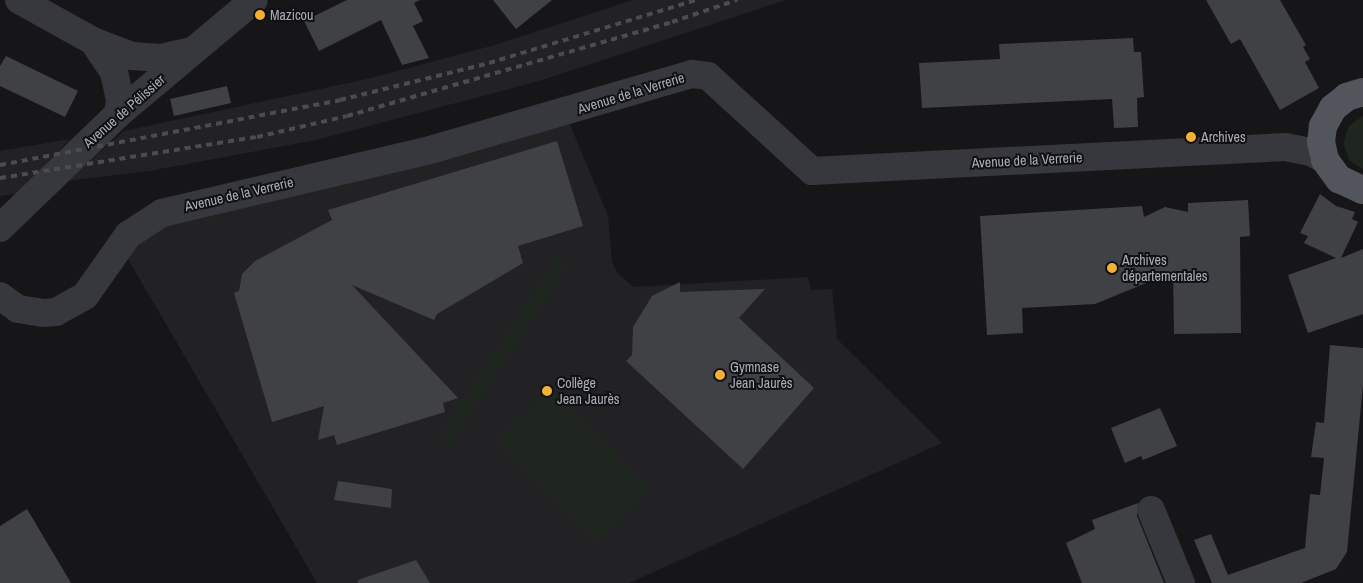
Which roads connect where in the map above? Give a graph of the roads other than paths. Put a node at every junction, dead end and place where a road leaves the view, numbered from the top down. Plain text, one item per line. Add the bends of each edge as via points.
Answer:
1 (20, 0) edge
2 (254, 0) edge
3 (93, 41) junction
4 (193, 51) junction
5 (1363, 92) edge
6 (118, 114) junction
7 (1323, 126) junction
8 (1286, 147) junction
9 (1325, 160) junction
10 (1363, 190) edge
11 (0, 228) edge
12 (0, 296) edge
13 (1151, 510) dead end
14 (1181, 583) edge

1 - 3 street
2 - 4 street, Avenue de Pélissier
3 - 4 street via 132,56 161,58
3 - 6 street via 114,72 120,101
4 - 6 street, Avenue de Pélissier
5 - 7 main road via 1347,97 1333,108
6 - 11 street, Avenue de Pélissier
7 - 8 street, Avenue de la Verrerie
7 - 9 main road via 1321,142
8 - 9 street, Avenue de la Verrerie via 1310,152
8 - 12 street, Avenue de la Verrerie via 812,170 708,76 692,74 430,150 162,213 128,235 85,296 56,312 18,309
9 - 10 main road via 1339,179
13 - 14 street

